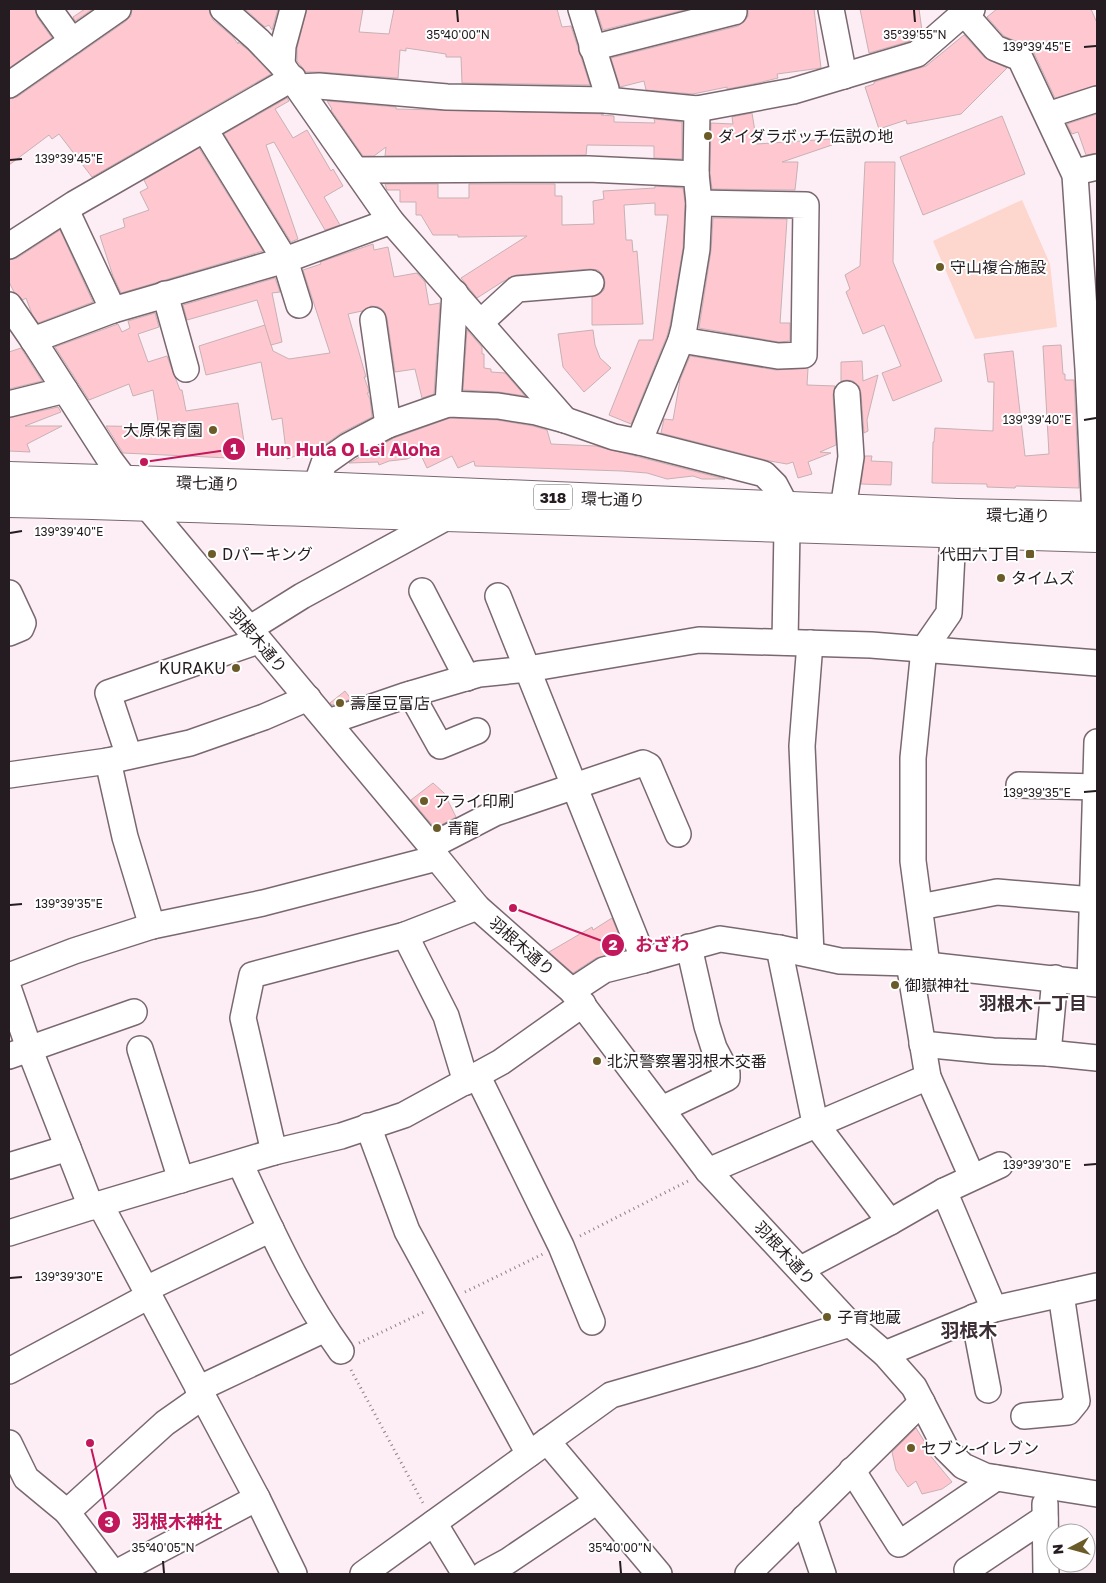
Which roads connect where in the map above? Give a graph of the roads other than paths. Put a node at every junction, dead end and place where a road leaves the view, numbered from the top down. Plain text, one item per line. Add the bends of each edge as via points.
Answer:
1 (48, 9) edge
2 (118, 9) edge
3 (222, 9) edge
4 (292, 9) edge
5 (581, 9) edge
6 (831, 9) edge
7 (968, 11) edge
8 (734, 12) dead end
9 (72, 41) junction
10 (592, 48) junction
11 (291, 76) junction
12 (844, 76) junction
13 (9, 85) edge
14 (1097, 99) edge
15 (606, 100) junction
16 (697, 109) junction
17 (1048, 115) junction
18 (205, 130) junction
19 (358, 170) junction
20 (1086, 171) edge
21 (696, 174) junction
22 (699, 203) junction
23 (66, 210) junction
24 (392, 221) junction
25 (9, 246) edge
26 (285, 260) junction
27 (591, 283) dead end
28 (455, 293) junction
29 (165, 294) junction
30 (9, 305) edge
31 (299, 305) dead end
32 (113, 310) junction
33 (373, 320) dead end
34 (481, 322) junction
35 (33, 340) junction
36 (680, 340) junction
37 (1093, 368) edge
38 (186, 369) dead end
39 (65, 390) junction
40 (847, 394) dead end
41 (9, 404) edge
42 (448, 404) junction
43 (565, 420) junction
44 (388, 425) junction
45 (639, 442) junction
46 (9, 476) edge
47 (125, 480) junction
48 (316, 486) junction
49 (9, 503) edge
50 (145, 506) junction
51 (843, 509) junction
52 (447, 517) junction
53 (786, 518) junction
54 (1096, 524) edge
55 (953, 534) junction
56 (422, 591) dead end
57 (9, 593) edge
58 (498, 596) dead end
59 (9, 632) edge
60 (254, 635) junction
61 (785, 642) junction
62 (810, 643) junction
63 (924, 649) junction
64 (1097, 663) edge
65 (528, 669) junction
66 (467, 678) junction
67 (411, 694) junction
68 (308, 698) junction
69 (328, 722) junction
70 (477, 731) dead end
71 (1097, 742) edge
72 (118, 759) junction
73 (9, 775) edge
74 (1019, 785) dead end
75 (573, 786) junction
76 (1096, 787) edge
77 (678, 834) dead end
78 (434, 852) junction
79 (1093, 900) junction
80 (477, 907) junction
81 (920, 907) junction
82 (152, 926) junction
83 (405, 935) junction
84 (689, 947) junction
85 (779, 948) junction
86 (811, 954) junction
87 (644, 960) junction
88 (918, 964) junction
89 (9, 976) edge
90 (1055, 978) junction
91 (1094, 984) edge
92 (9, 990) edge
93 (577, 997) junction
94 (134, 1012) dead end
95 (922, 1044) junction
96 (140, 1050) dead end
97 (19, 1052) edge
98 (1048, 1053) junction
99 (1097, 1058) edge
100 (928, 1077) junction
101 (472, 1079) junction
102 (662, 1109) junction
103 (816, 1123) junction
104 (368, 1126) junction
105 (68, 1148) junction
106 (274, 1152) junction
107 (240, 1163) junction
108 (1000, 1165) dead end
109 (9, 1166) edge
110 (708, 1170) junction
111 (972, 1177) junction
112 (181, 1180) junction
113 (944, 1191) junction
114 (96, 1205) junction
115 (890, 1222) junction
116 (270, 1229) junction
117 (9, 1233) edge
118 (800, 1269) junction
119 (1097, 1286) edge
120 (148, 1292) junction
121 (1061, 1294) junction
122 (984, 1313) junction
123 (592, 1322) dead end
124 (850, 1324) junction
125 (325, 1329) junction
126 (341, 1351) road end
127 (885, 1354) junction
128 (9, 1371) edge
129 (988, 1390) dead end
130 (200, 1393) junction
131 (922, 1402) junction
132 (1024, 1416) dead end
133 (9, 1444) edge
134 (538, 1448) junction
135 (852, 1470) junction
136 (996, 1478) junction
137 (1045, 1487) junction
138 (1097, 1494) edge
139 (257, 1498) junction
140 (597, 1501) junction
141 (67, 1512) junction
142 (804, 1518) junction
143 (1045, 1518) junction
144 (434, 1524) junction
145 (513, 1568) edge
146 (967, 1570) dead end
147 (114, 1574) edge
148 (294, 1574) edge
149 (363, 1574) edge
150 (465, 1574) edge
151 (484, 1574) edge
152 (659, 1574) edge
153 (748, 1574) edge
154 (823, 1574) edge
155 (1046, 1574) edge

1 - 9 street
2 - 9 street
3 - 11 street via 258,40
4 - 11 street via 283,46
5 - 10 street
6 - 12 street
7 - 12 street via 916,54
7 - 17 street via 996,48 1020,58
8 - 10 street
9 - 13 street
10 - 15 street via 606,89
11 - 15 street via 319,86 447,97
11 - 18 street
11 - 19 street
12 - 16 street via 793,91
14 - 17 street
15 - 16 street
16 - 21 street
17 - 20 street
18 - 23 street
18 - 26 street
19 - 21 street via 588,169
19 - 24 street
20 - 37 street
21 - 22 street
22 - 36 street via 697,250
22 - 36 street via 806,205 804,356 778,356
23 - 25 street
23 - 32 street
24 - 26 street
24 - 28 street
26 - 29 street
26 - 31 street
27 - 34 street via 517,289
28 - 34 street
28 - 42 street
29 - 32 street
29 - 38 street
30 - 35 street, 羽根木通り
32 - 35 street
33 - 44 street
34 - 43 street
35 - 39 street, 羽根木通り
36 - 45 street
37 - 54 street
39 - 41 street
39 - 47 street, 羽根木通り
40 - 51 street via 851,456
42 - 43 street via 498,406
42 - 44 street
43 - 45 street via 614,438
44 - 48 street via 324,463
45 - 53 street via 764,474 775,485
46 - 47 main road, 環七通り / 318
47 - 48 main road, 環七通り / 318
47 - 50 street, 羽根木通り
48 - 53 main road, 環七通り / 318
49 - 50 main road, 環七通り / 318
50 - 52 main road, 環七通り / 318
50 - 60 street, 羽根木通り
51 - 53 main road, 環七通り / 318
51 - 54 main road, 環七通り / 318
52 - 53 main road, 環七通り / 318 via 662,523
52 - 60 street via 302,596
53 - 55 main road, 環七通り / 318
53 - 61 street
54 - 55 main road, 環七通り / 318
55 - 63 street via 949,613
56 - 66 street
57 - 59 street via 23,623 21,628
58 - 65 street
60 - 68 street, 羽根木通り
60 - 72 street via 108,693
61 - 62 street
61 - 65 street via 699,640
62 - 63 street
62 - 86 street via 802,746
63 - 64 street
63 - 81 street via 913,758 914,860
65 - 66 street
65 - 75 street
66 - 67 street
67 - 69 street
67 - 70 street via 440,746
68 - 69 street, 羽根木通り
68 - 72 street via 190,743
69 - 78 street, 羽根木通り
71 - 76 street
72 - 73 street
72 - 82 street via 125,837
74 - 76 street
75 - 77 street via 643,763 649,766
75 - 78 street via 496,813
75 - 87 street
76 - 79 street
78 - 80 street, 羽根木通り
78 - 82 street via 263,903
79 - 81 street via 997,892
79 - 91 street
80 - 83 street
80 - 93 street, 羽根木通り
81 - 88 street
82 - 89 street
83 - 101 street via 446,1016
83 - 106 street via 252,975 243,1018
84 - 85 street via 720,939
84 - 87 street
84 - 102 street via 706,1026 727,1078
85 - 86 street
85 - 103 street
86 - 88 street via 840,961
87 - 93 street via 604,970
88 - 90 street
88 - 95 street
90 - 91 street
90 - 98 street
92 - 97 street
93 - 101 street via 501,1062
93 - 102 street, 羽根木通り
94 - 97 street
95 - 98 street via 993,1052
95 - 100 street
96 - 112 street
97 - 105 street
98 - 99 street
100 - 103 street
100 - 111 street
101 - 104 street via 404,1115
101 - 123 street via 561,1246
102 - 110 street, 羽根木通り
103 - 110 street
103 - 115 street
104 - 106 street
104 - 134 street via 407,1231
105 - 109 street
105 - 114 street
106 - 107 street
107 - 112 street
107 - 116 street
108 - 111 street
110 - 118 street, 羽根木通り
111 - 113 street
112 - 114 street
113 - 115 street
113 - 122 street
114 - 117 street
114 - 120 street
115 - 118 street
116 - 120 street
116 - 125 street via 297,1284
118 - 124 street, 羽根木通り
119 - 121 street
120 - 128 street
120 - 130 street
121 - 122 street
121 - 132 street via 1077,1402 1068,1412
122 - 127 street
122 - 129 street
124 - 127 street, 羽根木通り
124 - 134 street via 611,1395
125 - 126 street
125 - 130 street
127 - 131 street, 羽根木通り via 914,1387
130 - 139 street
130 - 141 street
131 - 135 street
131 - 136 street, 羽根木通り via 946,1448 963,1466
133 - 141 street via 26,1478
134 - 140 street
134 - 144 street
135 - 136 street via 899,1544
135 - 142 street
136 - 137 street, 羽根木通り
137 - 138 street, 羽根木通り
137 - 143 street
139 - 147 street
139 - 148 street
140 - 145 street
140 - 152 street
141 - 147 street
142 - 153 street
142 - 154 street
143 - 146 street
143 - 155 street
144 - 149 street
144 - 150 street
145 - 151 street

